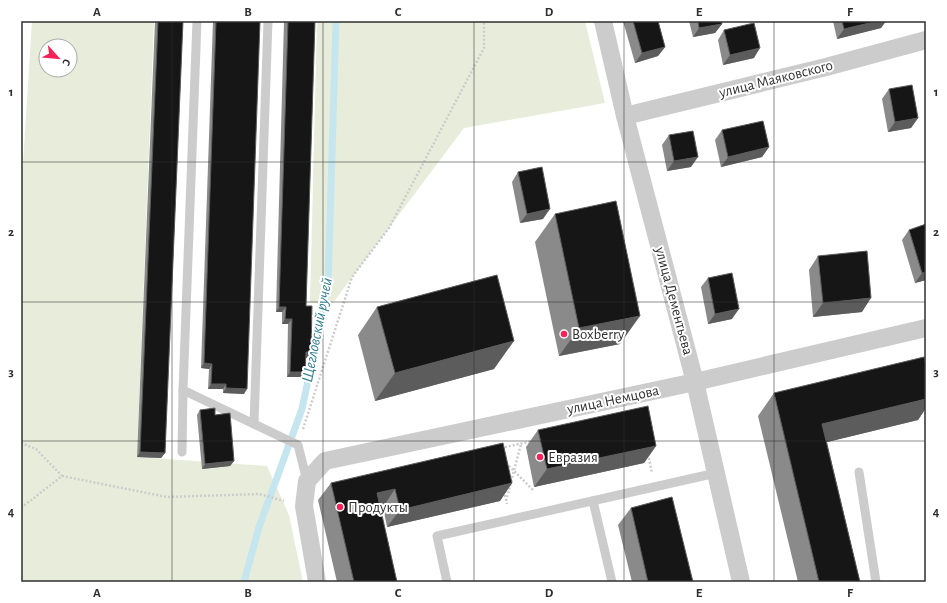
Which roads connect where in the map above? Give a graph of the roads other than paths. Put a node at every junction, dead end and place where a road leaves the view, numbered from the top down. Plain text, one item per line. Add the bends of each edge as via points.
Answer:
1 (197, 21) edge
2 (268, 21) edge
3 (603, 21) edge
4 (926, 40) edge
5 (625, 116) junction
6 (926, 328) edge
7 (695, 382) junction
8 (183, 390) junction
9 (254, 424) junction
10 (182, 452) dead end
11 (859, 472) dead end
12 (716, 473) junction
13 (307, 480) junction
14 (593, 501) junction
15 (317, 582) edge
16 (447, 582) edge
17 (612, 582) edge
18 (741, 582) edge
19 (876, 582) edge

1 - 8 lane
2 - 9 lane
3 - 5 street, улица Дементьева
4 - 5 street, улица Маяковского
5 - 7 street, улица Дементьева
6 - 7 street, улица Немцова
7 - 12 street, улица Дементьева
7 - 13 street, улица Немцова via 325,461
8 - 9 lane
8 - 10 lane
9 - 13 lane via 297,445
11 - 19 lane
12 - 14 lane
12 - 18 street, улица Дементьева
13 - 15 street via 304,506
14 - 16 lane via 437,536
14 - 17 lane

